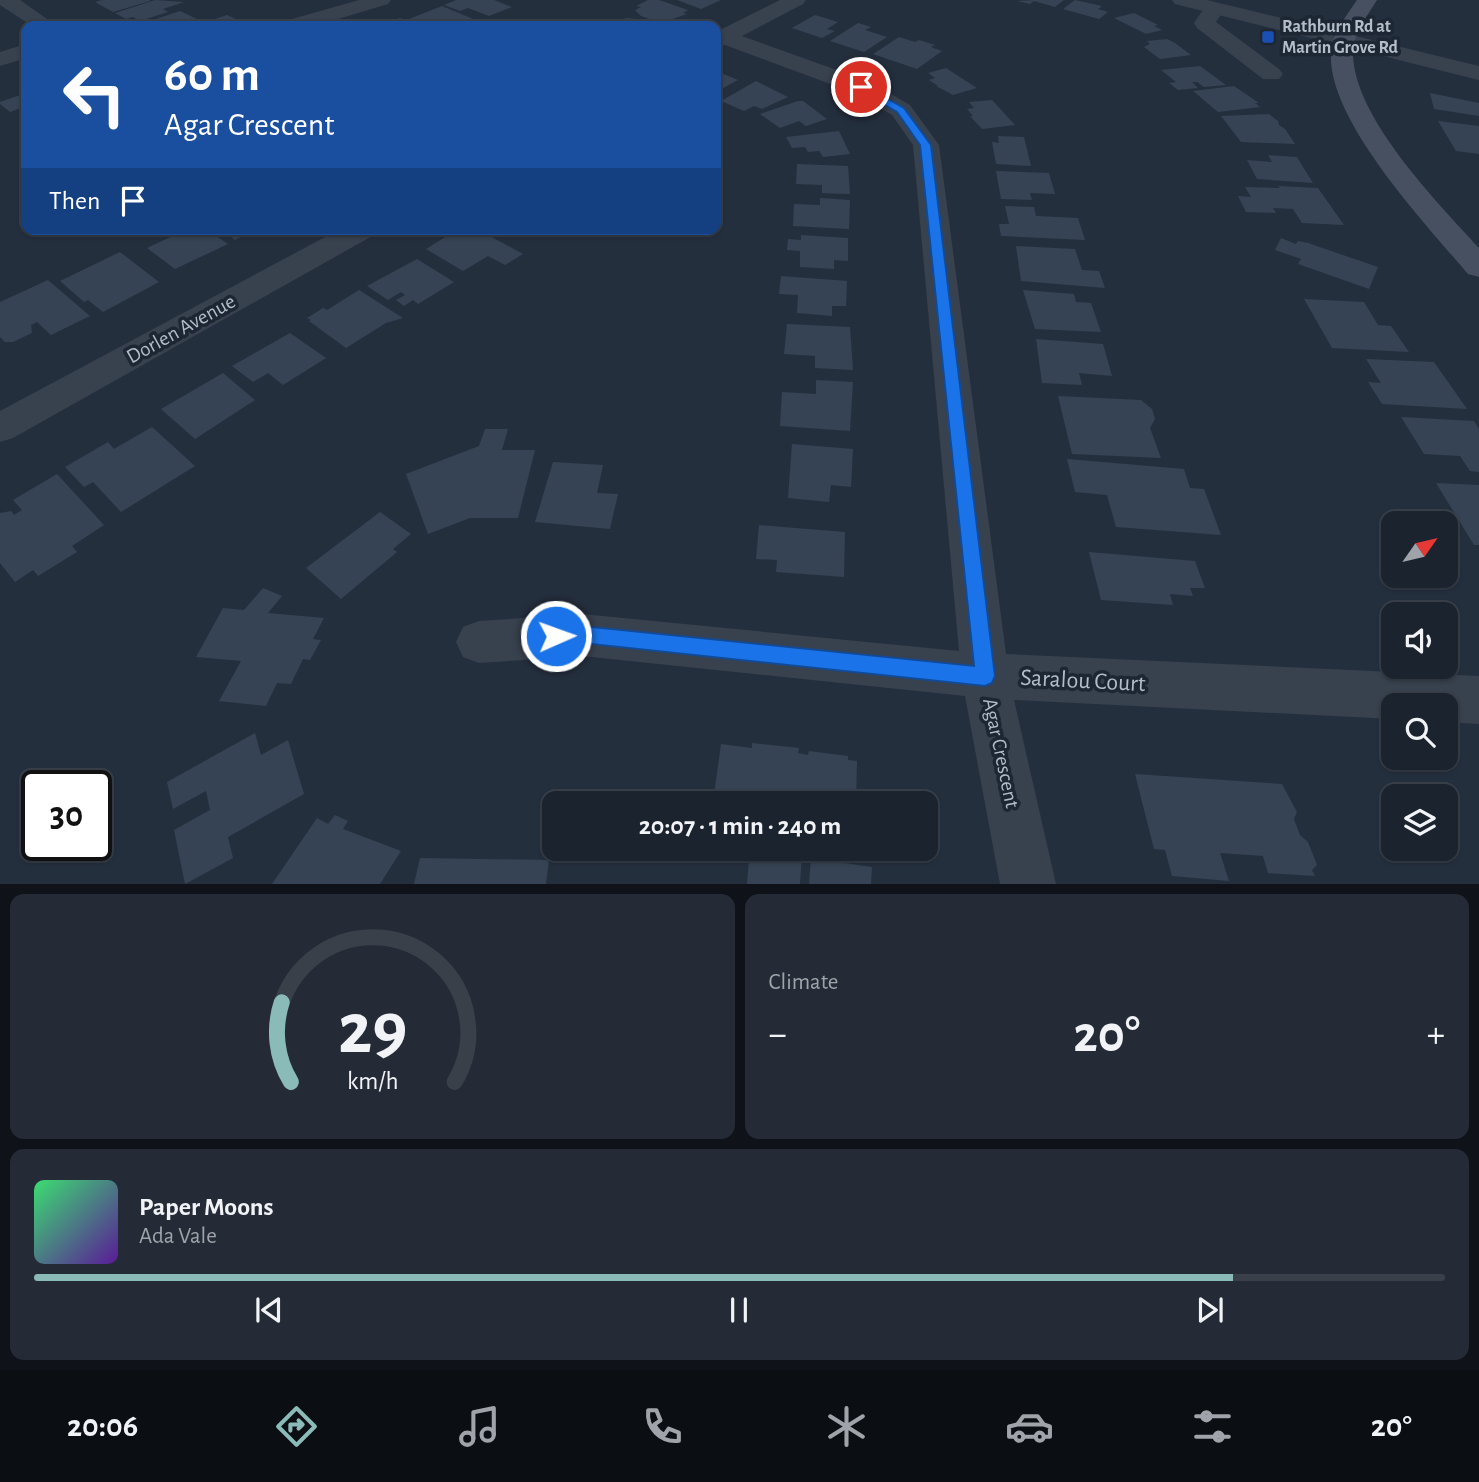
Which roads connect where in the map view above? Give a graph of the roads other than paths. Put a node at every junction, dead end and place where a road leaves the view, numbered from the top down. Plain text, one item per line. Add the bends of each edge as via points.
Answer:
1 (6, 0) edge
2 (381, 0) edge
3 (796, 0) edge
4 (1182, 0) edge
5 (1367, 0) edge
6 (1215, 9) junction
7 (38, 21) edge
8 (310, 21) edge
9 (721, 38) edge
10 (721, 39) edge
11 (1345, 41) junction
12 (21, 53) edge
13 (0, 59) edge
14 (1479, 73) edge
15 (1271, 74) dead end
16 (352, 235) edge
17 (1479, 267) edge
18 (0, 428) edge
19 (479, 642) dead end
20 (985, 676) junction
21 (1479, 700) edge
22 (1028, 884) edge

1 - 7 street
2 - 8 street
3 - 9 street
4 - 6 street
5 - 11 main road
6 - 11 street
6 - 15 street via 1205,23
10 - 20 street, Agar Crescent via 861,87 901,110 926,145
11 - 14 street
11 - 17 main road via 1345,79 1362,117 1405,181
12 - 13 street
16 - 18 street, Dorlen Avenue
19 - 20 street, Saralou Court via 582,635
20 - 21 street, Saralou Court
20 - 22 street, Agar Crescent

